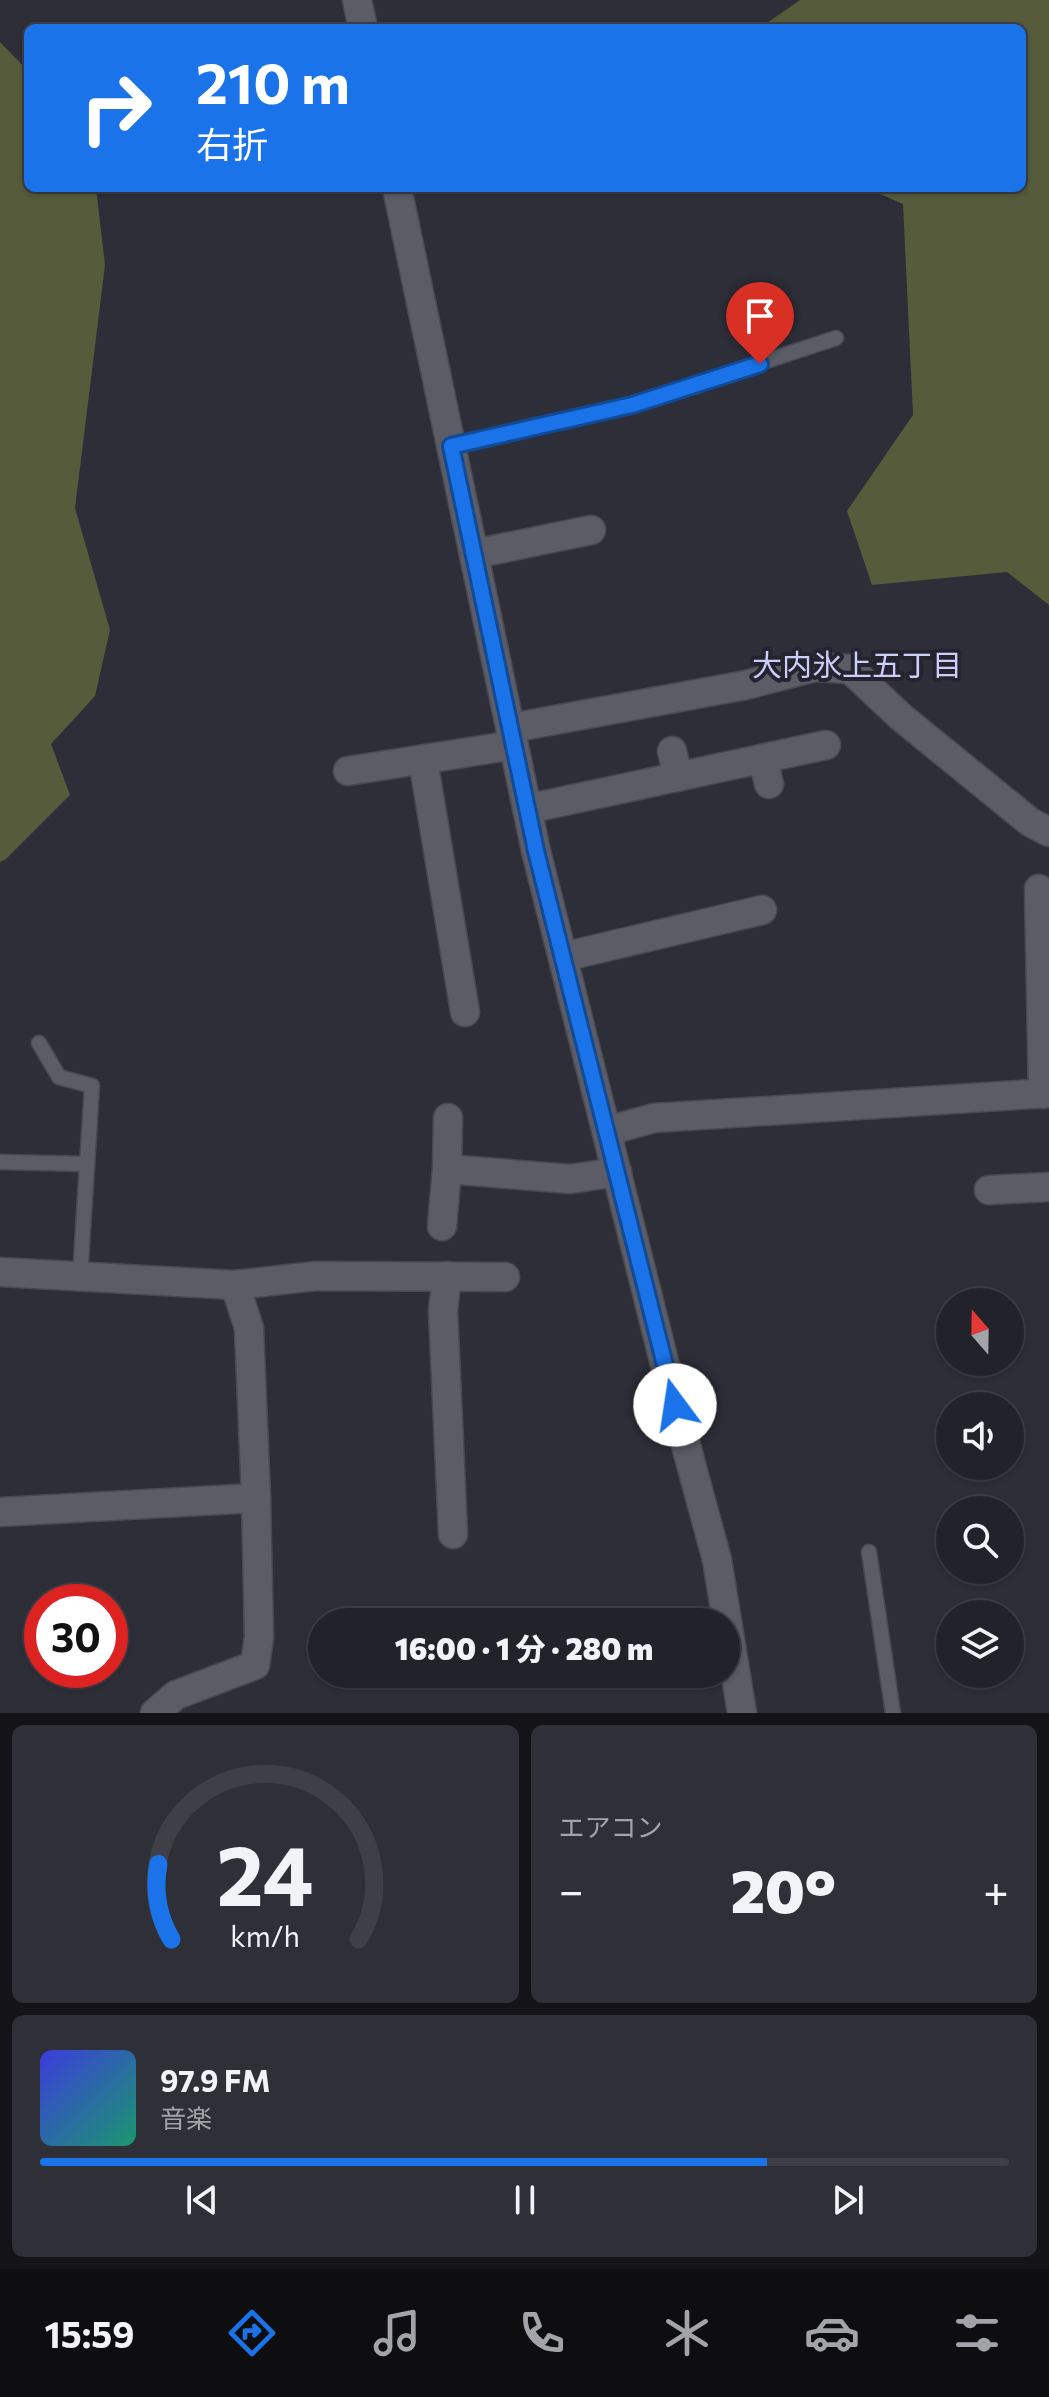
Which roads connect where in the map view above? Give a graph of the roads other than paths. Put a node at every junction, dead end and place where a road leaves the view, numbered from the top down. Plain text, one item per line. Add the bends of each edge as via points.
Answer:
1 (357, 0) edge
2 (362, 24) edge
3 (398, 192) edge
4 (836, 338) dead end
5 (451, 446) junction
6 (591, 530) dead end
7 (474, 554) junction
8 (512, 736) junction
9 (826, 745) dead end
10 (423, 760) junction
11 (348, 771) dead end
12 (527, 809) junction
13 (1049, 832) edge
14 (1039, 889) dead end
15 (762, 910) dead end
16 (563, 957) junction
17 (465, 1012) dead end
18 (39, 1043) dead end
19 (1046, 1093) edge
20 (448, 1118) dead end
21 (607, 1131) junction
22 (0, 1162) edge
23 (87, 1164) junction
24 (447, 1169) junction
25 (617, 1172) junction
26 (1049, 1187) edge
27 (989, 1190) dead end
28 (442, 1226) dead end
29 (0, 1272) edge
30 (447, 1276) junction
31 (80, 1277) junction
32 (505, 1277) dead end
33 (235, 1285) junction
34 (256, 1498) junction
35 (0, 1512) edge
36 (453, 1534) dead end
37 (869, 1552) dead end
38 (155, 1713) edge
39 (742, 1713) edge
40 (893, 1713) edge

1 - 2 street
3 - 5 street
4 - 5 lane via 632,405
5 - 7 street
6 - 7 street
7 - 8 street
8 - 10 street
8 - 12 street
8 - 13 street via 815,667 850,669 901,717
9 - 12 street via 766,771 675,764
10 - 11 street
10 - 17 street
12 - 16 street
14 - 19 street
15 - 16 street
16 - 21 street
18 - 23 lane via 59,1077 92,1086
19 - 21 street via 654,1118
20 - 24 street
21 - 25 street
22 - 23 lane
23 - 31 lane
24 - 25 street via 570,1179
24 - 28 street
25 - 39 street via 717,1560
26 - 27 street
29 - 31 street
30 - 32 street
30 - 33 street via 316,1276
30 - 36 street via 443,1310
31 - 33 street
33 - 34 street via 249,1328
34 - 35 street
34 - 38 street via 255,1665 176,1695
37 - 40 lane

